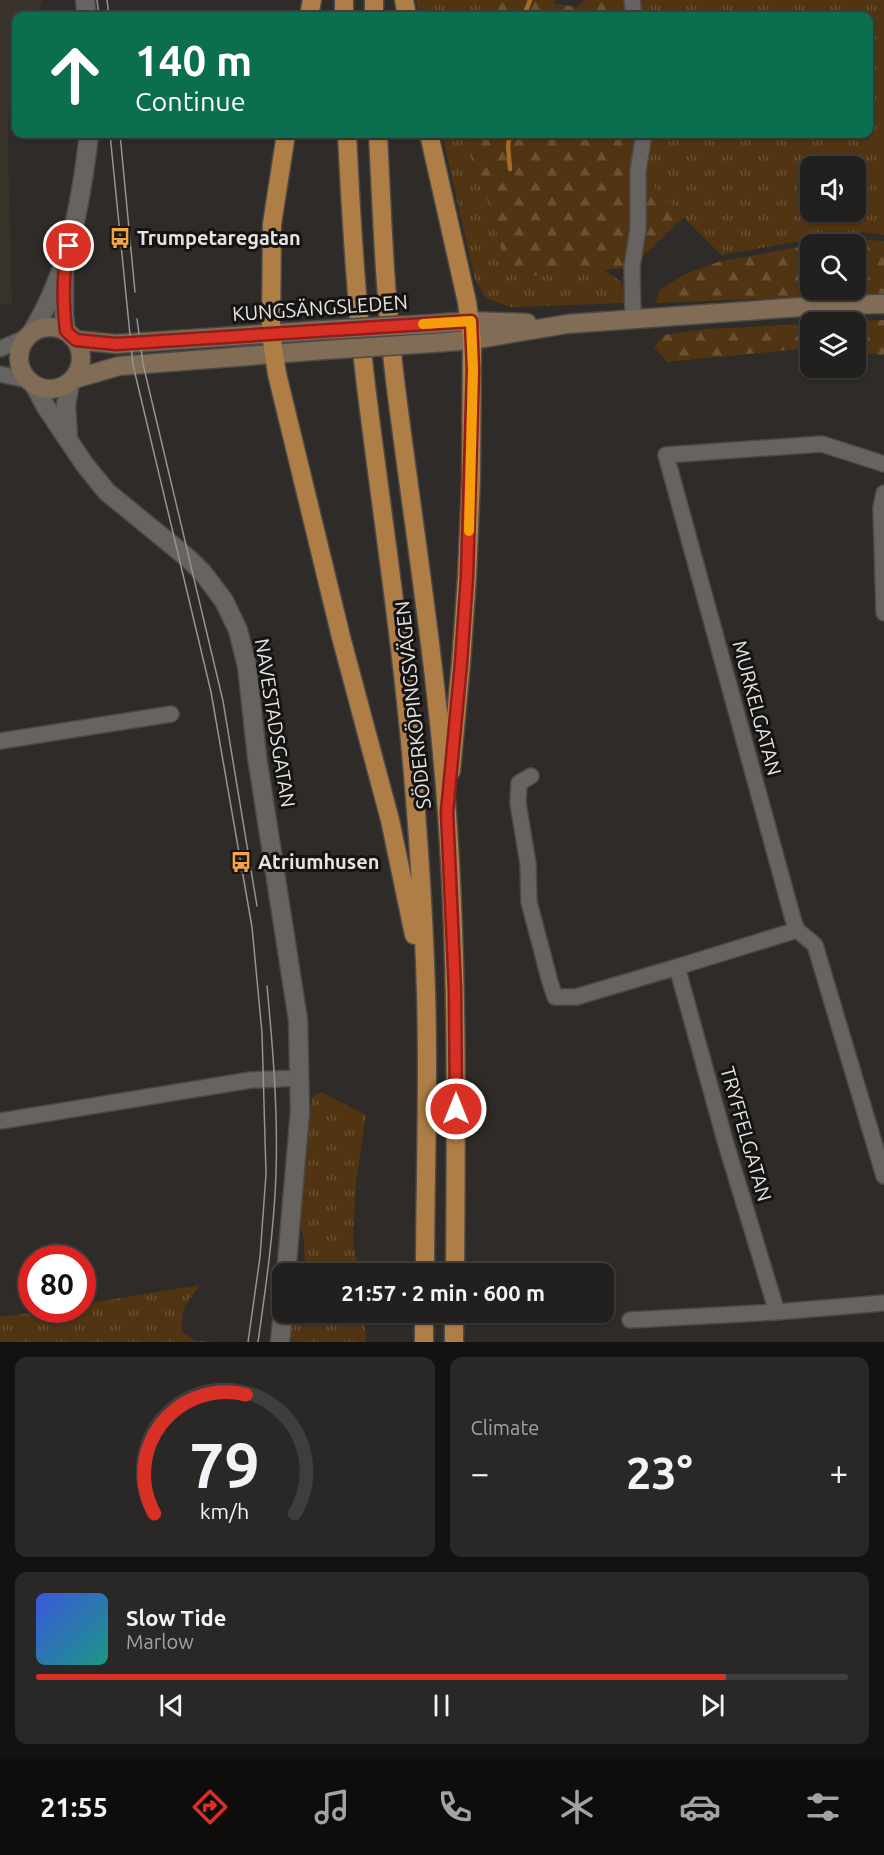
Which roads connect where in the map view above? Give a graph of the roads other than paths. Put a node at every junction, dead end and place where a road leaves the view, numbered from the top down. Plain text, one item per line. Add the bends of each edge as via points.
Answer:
1 (88, 138) edge
2 (285, 138) edge
3 (347, 138) edge
4 (378, 138) edge
5 (430, 138) edge
6 (643, 138) edge
7 (64, 264) junction
8 (884, 304) edge
9 (633, 318) junction
10 (471, 321) junction
11 (567, 324) junction
12 (30, 334) junction
13 (271, 334) junction
14 (71, 336) junction
15 (472, 340) junction
16 (0, 349) edge
17 (274, 353) junction
18 (0, 374) edge
19 (72, 381) junction
20 (30, 383) junction
21 (68, 440) junction
22 (884, 464) edge
23 (884, 493) edge
24 (884, 613) edge
25 (171, 714) dead end
26 (0, 741) edge
27 (531, 776) dead end
28 (447, 812) junction
29 (797, 930) junction
30 (677, 967) junction
31 (426, 993) junction
32 (300, 1078) junction
33 (0, 1121) edge
34 (884, 1176) edge
35 (287, 1263) edge
36 (424, 1263) edge
37 (455, 1263) edge
38 (884, 1303) edge
39 (777, 1312) junction
40 (630, 1320) dead end
41 (282, 1323) edge
42 (424, 1323) edge
43 (454, 1323) edge
44 (280, 1342) edge
45 (424, 1342) edge
46 (454, 1342) edge

1 - 7 street via 80,201
2 - 13 highway via 272,224
3 - 31 highway, SÖDERKÖPINGSVÄGEN via 366,384 413,772
4 - 28 highway, SÖDERKÖPINGSVÄGEN via 384,267 395,378
5 - 10 highway
6 - 9 street via 632,267
7 - 12 street
7 - 14 street via 64,314
8 - 9 main road, KUNGSÄNGSLEDEN
9 - 11 main road, KUNGSÄNGSLEDEN
10 - 11 main road, KUNGSÄNGSLEDEN
10 - 13 main road, KUNGSÄNGSLEDEN, bridge
10 - 15 highway
11 - 15 main road, KUNGSÄNGSLEDEN
12 - 14 main road via 53,327
12 - 16 street
12 - 20 main road via 19,354 19,364
13 - 14 main road, KUNGSÄNGSLEDEN via 116,344
13 - 17 highway
14 - 19 main road via 82,356
15 - 17 main road, KUNGSÄNGSLEDEN, bridge
15 - 28 highway via 467,577
17 - 19 main road, KUNGSÄNGSLEDEN via 119,366
17 - 31 highway via 309,509 390,820
18 - 20 street
19 - 20 main road via 50,390
19 - 21 street via 66,405
20 - 21 street, NAVESTADSGATAN
21 - 32 street, NAVESTADSGATAN via 107,492 203,573 224,601 238,630 248,666 257,757 298,1020
22 - 29 street, MURKELGATAN via 822,444 666,455
23 - 24 street
25 - 26 street
27 - 30 street via 519,783 518,804 528,864 529,902 555,997 576,997
28 - 37 highway, SÖDERKÖPINGSVÄGEN via 455,990
29 - 30 street
29 - 34 street, MURKELGATAN via 815,945
30 - 39 street, TRYFFELGATAN
31 - 36 highway, SÖDERKÖPINGSVÄGEN
32 - 33 street via 251,1080
32 - 35 street, NAVESTADSGATAN
38 - 39 street
39 - 40 street
41 - 44 street
42 - 45 highway
43 - 46 highway

